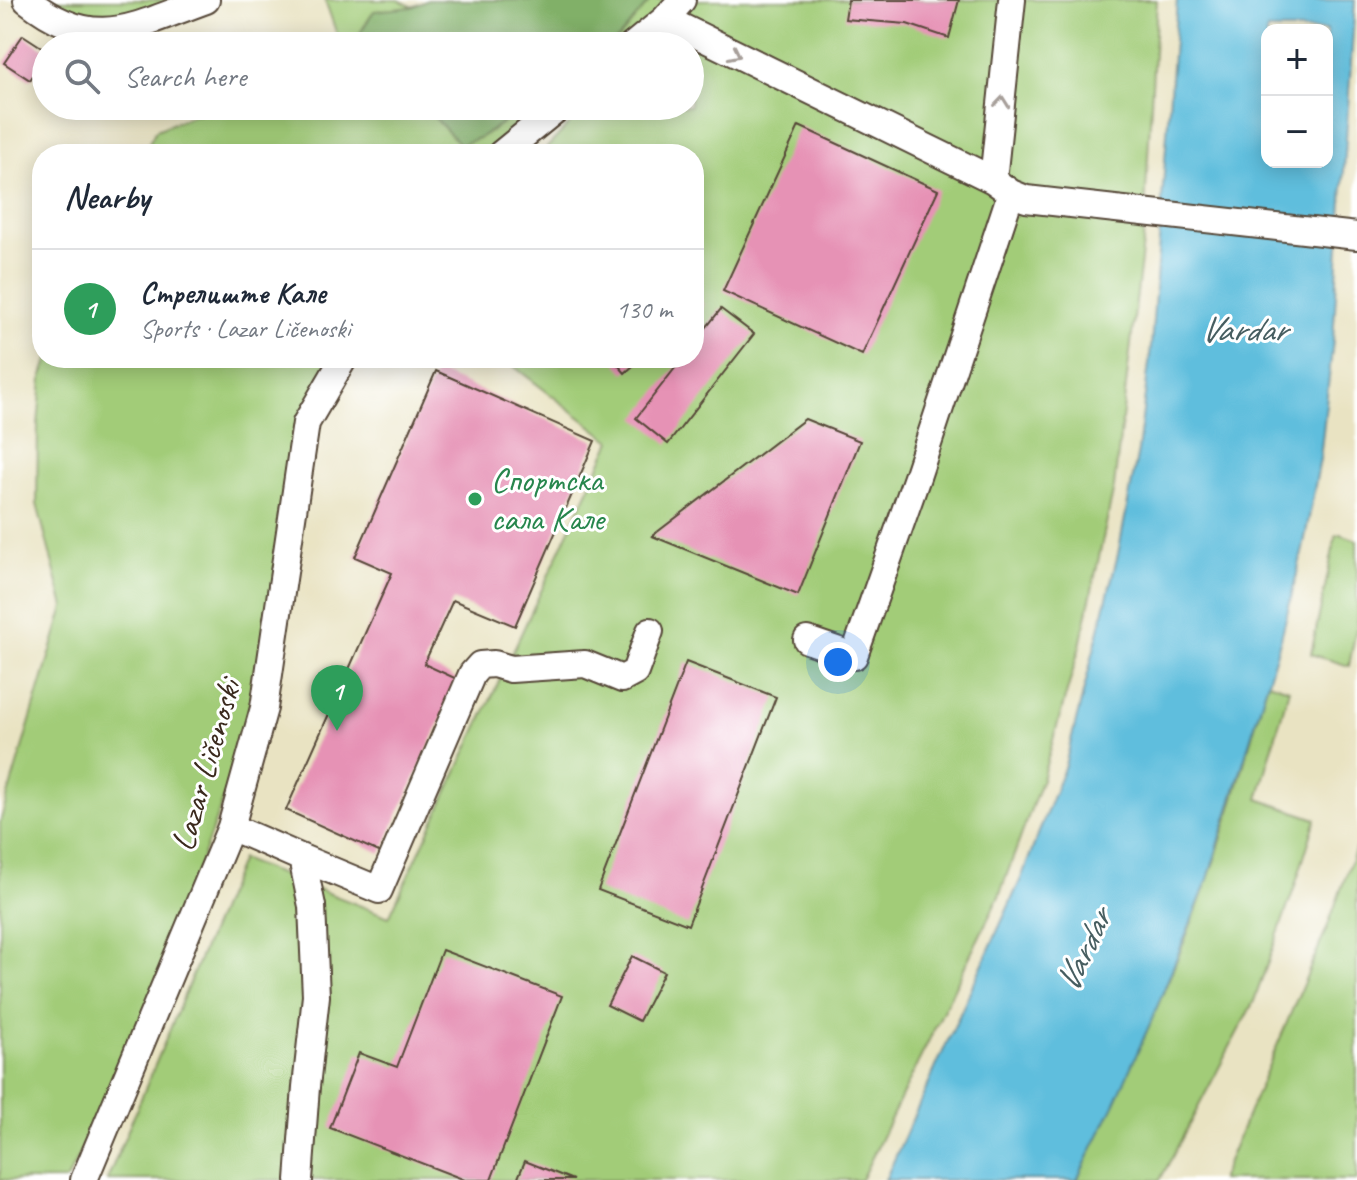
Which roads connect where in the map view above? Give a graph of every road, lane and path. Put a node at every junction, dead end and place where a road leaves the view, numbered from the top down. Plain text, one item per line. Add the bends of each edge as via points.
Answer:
1 (27, 0) edge
2 (206, 0) edge
3 (1012, 0) edge
4 (674, 10) edge
5 (648, 32) edge
6 (543, 120) edge
7 (513, 144) edge
8 (1010, 191) junction
9 (1357, 236) edge
10 (338, 368) edge
11 (650, 631) dead end
12 (807, 640) dead end
13 (231, 827) junction
14 (302, 858) junction
15 (84, 1180) edge
16 (299, 1180) edge

1 - 2 street via 67,26 90,32 142,23
8 -> 3 street
4 - 5 street
4 -> 8 street
6 - 7 street
8 - 9 street
8 - 12 street via 854,656
10 - 13 street, Lazar Ličenoski via 306,423 264,708
11 - 14 street via 635,672 622,679 585,664 511,669 480,665 379,890
13 - 14 street
13 - 15 street, Lazar Ličenoski
14 - 16 street via 312,906 316,996

